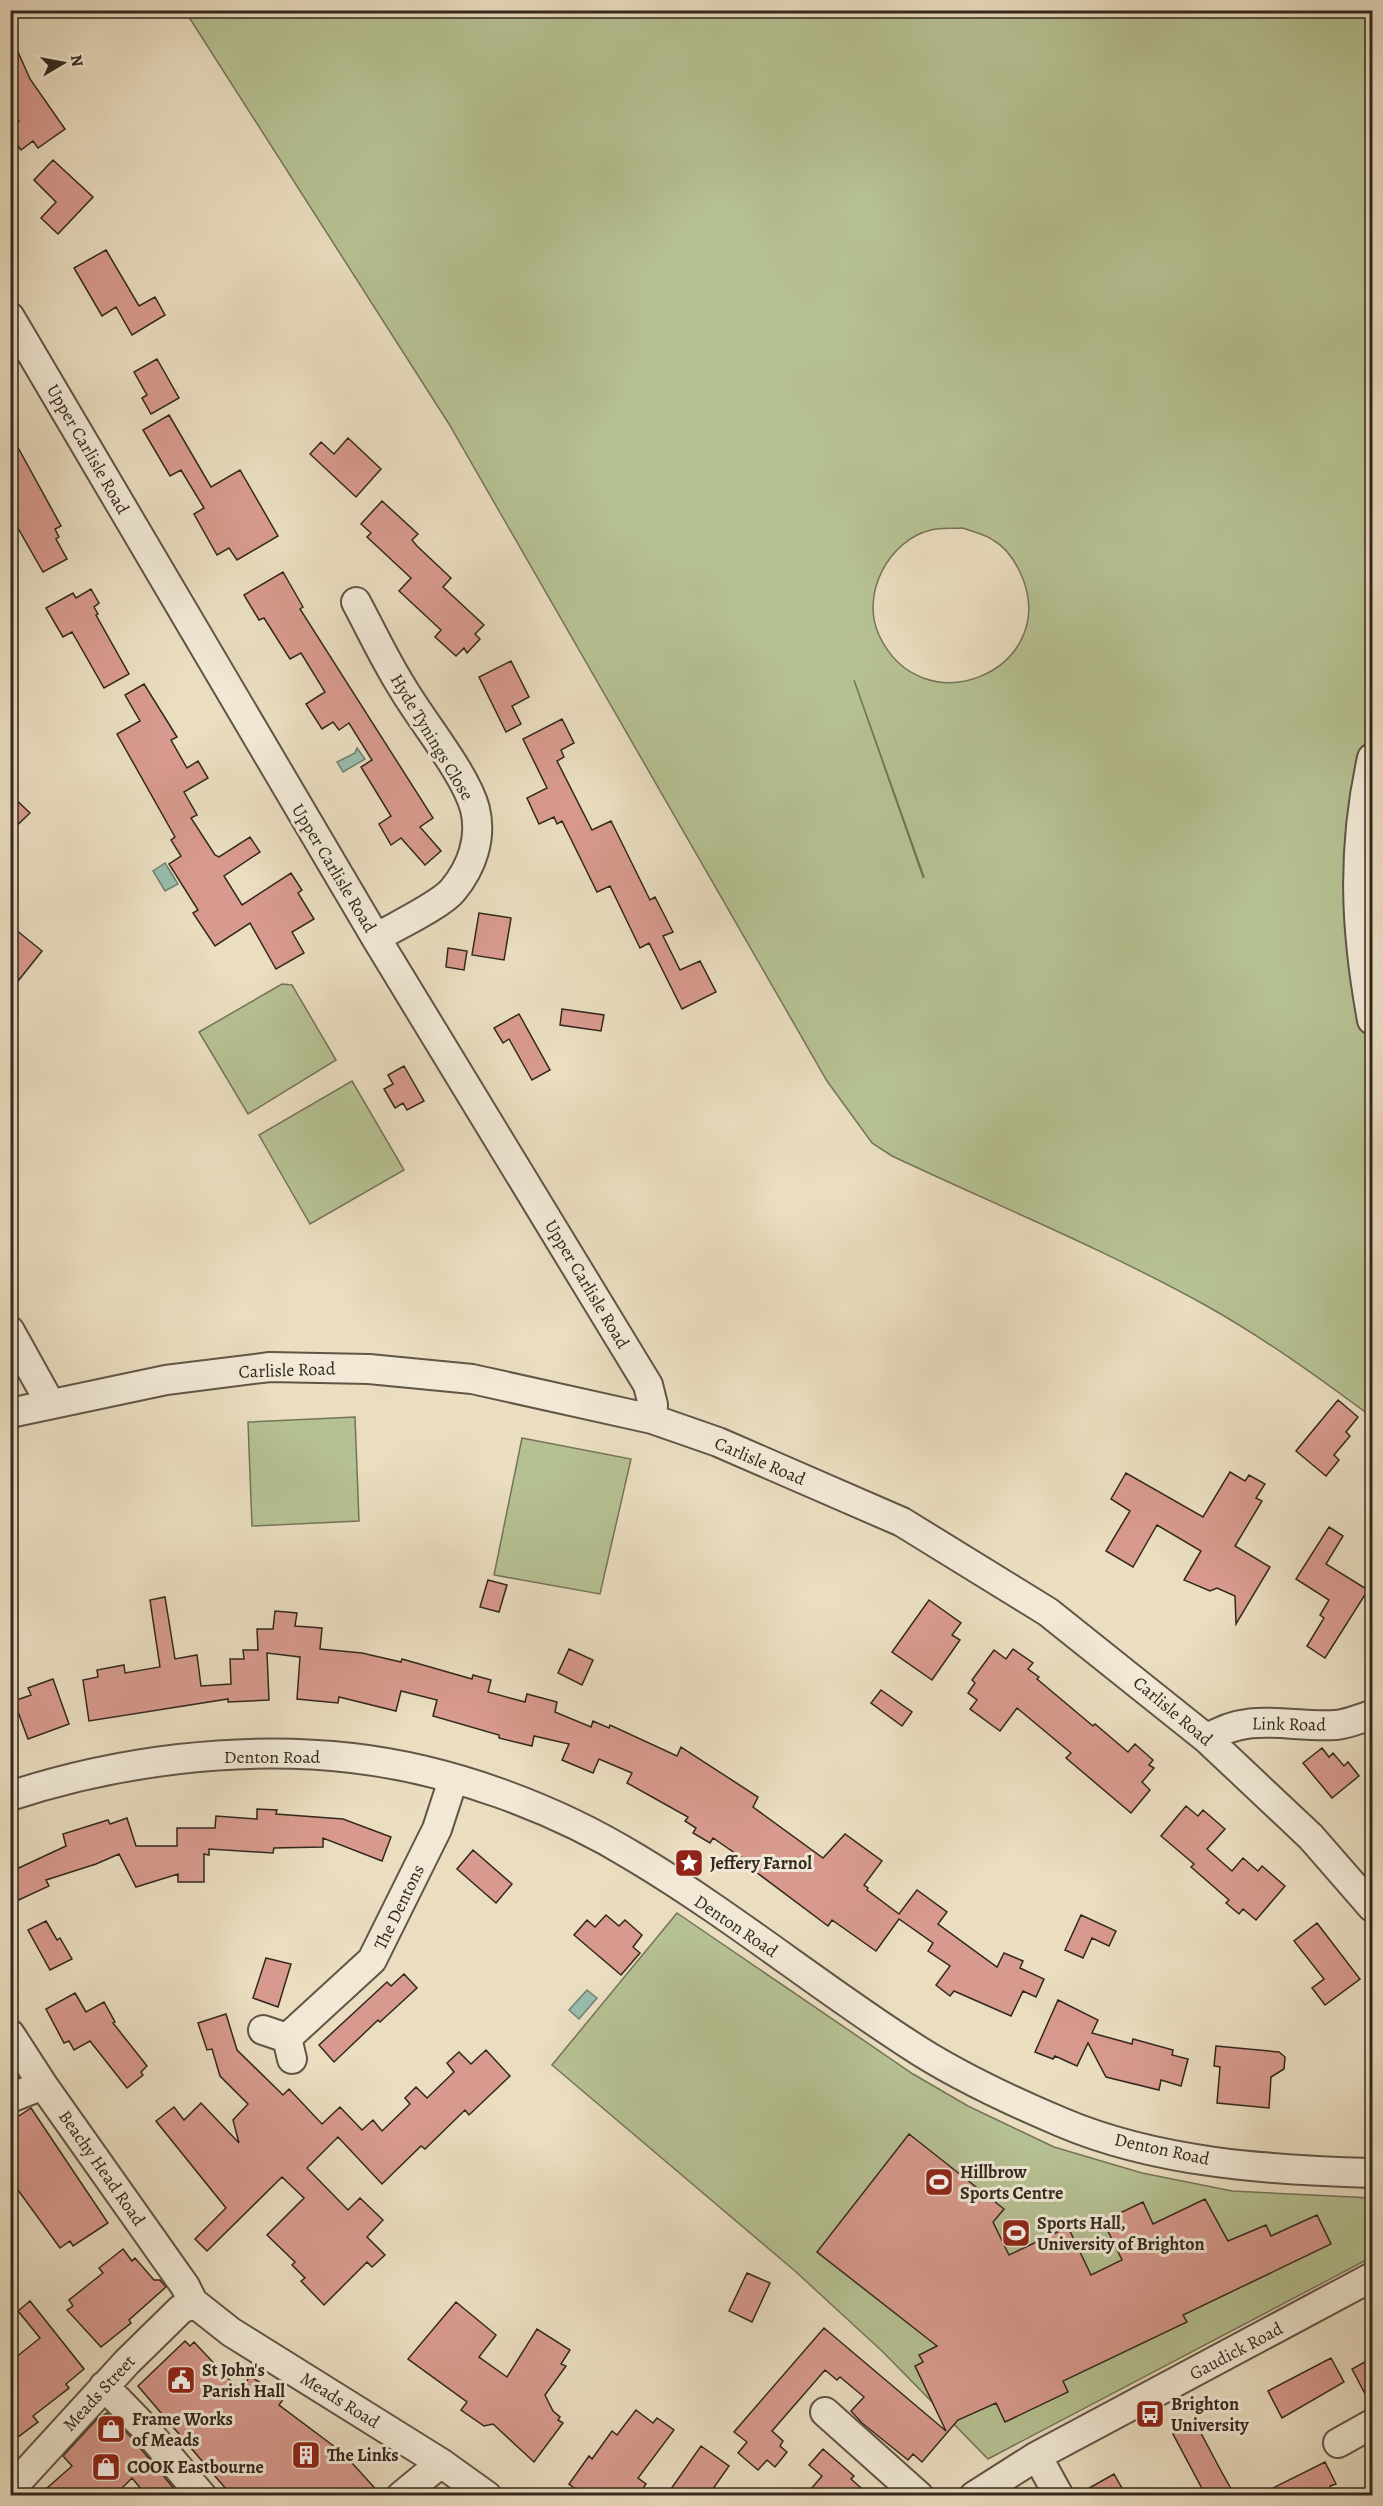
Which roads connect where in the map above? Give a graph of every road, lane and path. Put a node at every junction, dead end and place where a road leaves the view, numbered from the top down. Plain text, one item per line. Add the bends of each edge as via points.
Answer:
1 (10, 317) edge
2 (356, 602) dead end
3 (1372, 758) edge
4 (376, 938) junction
5 (1372, 1020) edge
6 (10, 1331) edge
7 (50, 1403) junction
8 (10, 1413) edge
9 (652, 1419) junction
10 (1372, 1715) edge
11 (1207, 1739) junction
12 (453, 1780) junction
13 (10, 1796) edge
14 (1372, 1908) edge
15 (10, 2034) edge
16 (281, 2042) dead end
17 (43, 2085) junction
18 (10, 2098) edge
19 (1372, 2174) edge
20 (1372, 2277) edge
21 (193, 2302) junction
22 (104, 2386) junction
23 (825, 2412) dead end
24 (1372, 2424) edge
25 (1338, 2443) dead end
26 (1037, 2456) junction
27 (441, 2463) junction
28 (10, 2490) edge
29 (202, 2496) edge
30 (401, 2496) edge
31 (488, 2496) edge
32 (920, 2496) edge
33 (974, 2496) edge
34 (1059, 2496) edge

1 - 4 street, Upper Carlisle Road
2 - 4 street, Hyde Tynings Close via 401,687 464,784 475,808 478,833 474,854 452,892
3 - 5 street via 1357,856 1358,910
4 - 9 street, Upper Carlisle Road via 648,1385
6 - 7 street
7 - 8 street, Carlisle Road
7 - 9 street, Carlisle Road via 166,1380 270,1367 369,1369 472,1379
9 - 11 street, Carlisle Road via 718,1442 902,1522 1048,1612
10 - 11 street, Link Road via 1337,1725 1253,1722 1233,1725
11 - 14 street, Carlisle Road via 1311,1837
12 - 13 street, Denton Road via 352,1758 236,1756 120,1766
12 - 16 street, The Dentons via 437,1829 372,1960
12 - 19 street, Denton Road via 569,1823 636,1857 912,2046 981,2085 1064,2124 1127,2145 1180,2155 1251,2166
15 - 17 street, Beachy Head Road
17 - 18 street
17 - 21 street, Beachy Head Road
20 - 26 street, Gaudick Road
21 - 22 street, Meads Street via 180,2310
21 - 27 street, Meads Road via 231,2332
22 - 28 street, Meads Street
22 - 29 street
23 - 32 street
24 - 25 street
26 - 33 street, Gaudick Road
26 - 34 street
27 - 30 street
27 - 31 street, Meads Road

